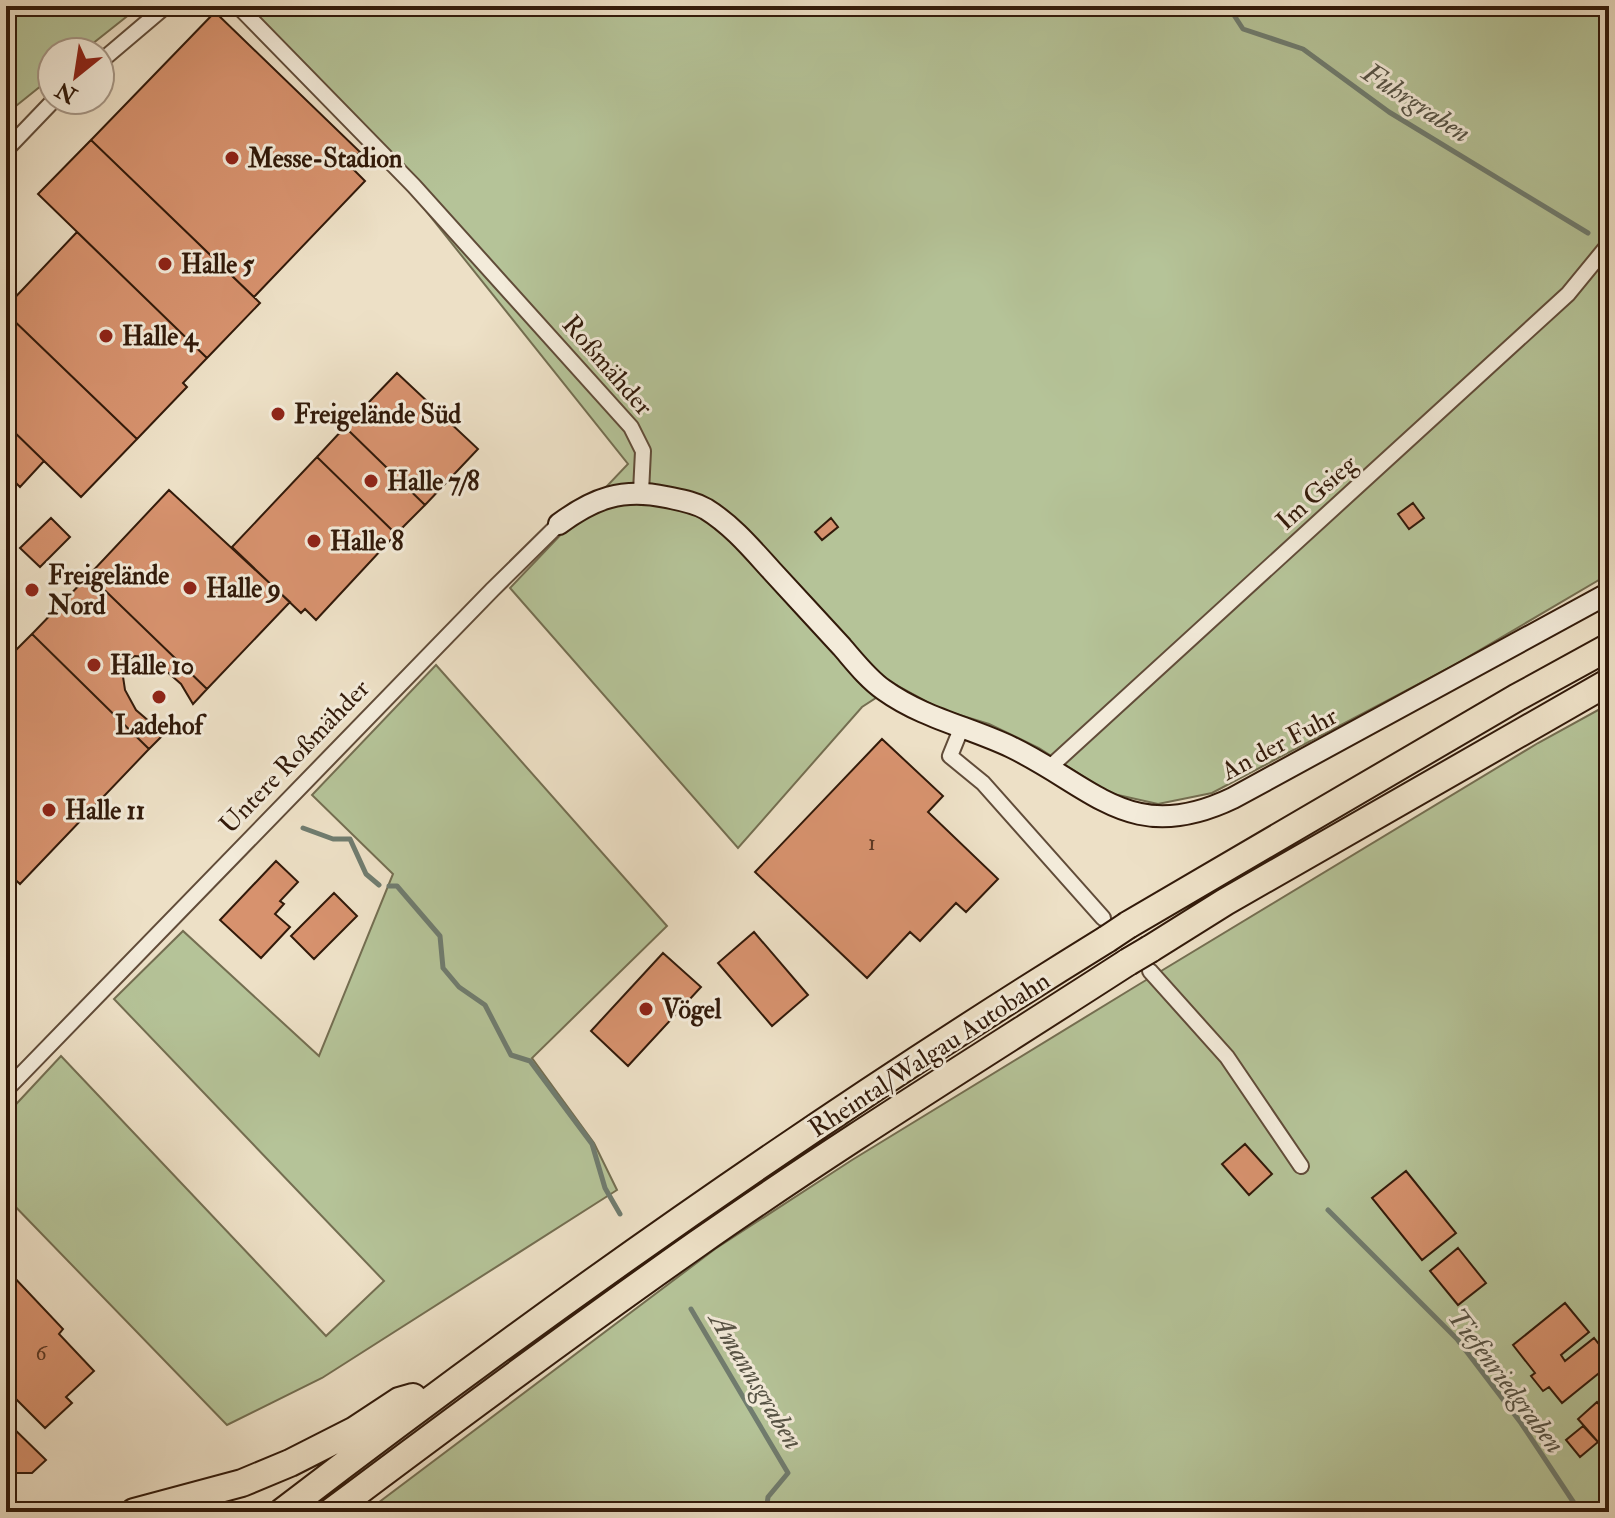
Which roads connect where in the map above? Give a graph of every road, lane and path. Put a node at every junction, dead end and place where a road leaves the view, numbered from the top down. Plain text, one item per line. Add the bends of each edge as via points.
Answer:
1 (166, 6) edge
2 (238, 6) edge
3 (116, 48) edge
4 (39, 116) edge
5 (6, 150) edge
6 (1609, 244) edge
7 (641, 492) junction
8 (559, 524) joint
9 (1609, 593) edge
10 (1609, 647) edge
11 (1609, 682) edge
12 (961, 729) junction
13 (1049, 768) junction
14 (1113, 927) junction
15 (1143, 961) junction
16 (6, 1090) edge
17 (1301, 1166) dead end
18 (444, 1388) junction
19 (134, 1512) edge
20 (282, 1512) edge
21 (331, 1512) edge

1 - 3 street
2 - 7 street, Roßmähder via 414,186 631,427 643,451
4 - 5 street
6 - 13 street, Im Gsieg via 1568,294
7 - 8 main road, Untere Roßmähder via 602,499
7 - 12 main road via 706,509 741,537 883,690
8 - 16 street, Untere Roßmähder
9 - 13 main road, An der Fuhr via 1202,810 1152,816 1130,812 1084,792
10 - 14 highway, Rheintal/Walgau Autobahn
11 - 15 highway, Rheintal/Walgau Autobahn via 1238,894
12 - 13 main road, An der Fuhr
12 - 14 street via 950,756 983,783
14 - 18 highway, Rheintal/Walgau Autobahn via 684,1216
15 - 17 street via 1227,1057
15 - 21 highway, Rheintal/Walgau Autobahn via 698,1243
18 - 19 highway via 399,1401 355,1430 242,1483
18 - 20 highway, Rheintal/Walgau Autobahn

